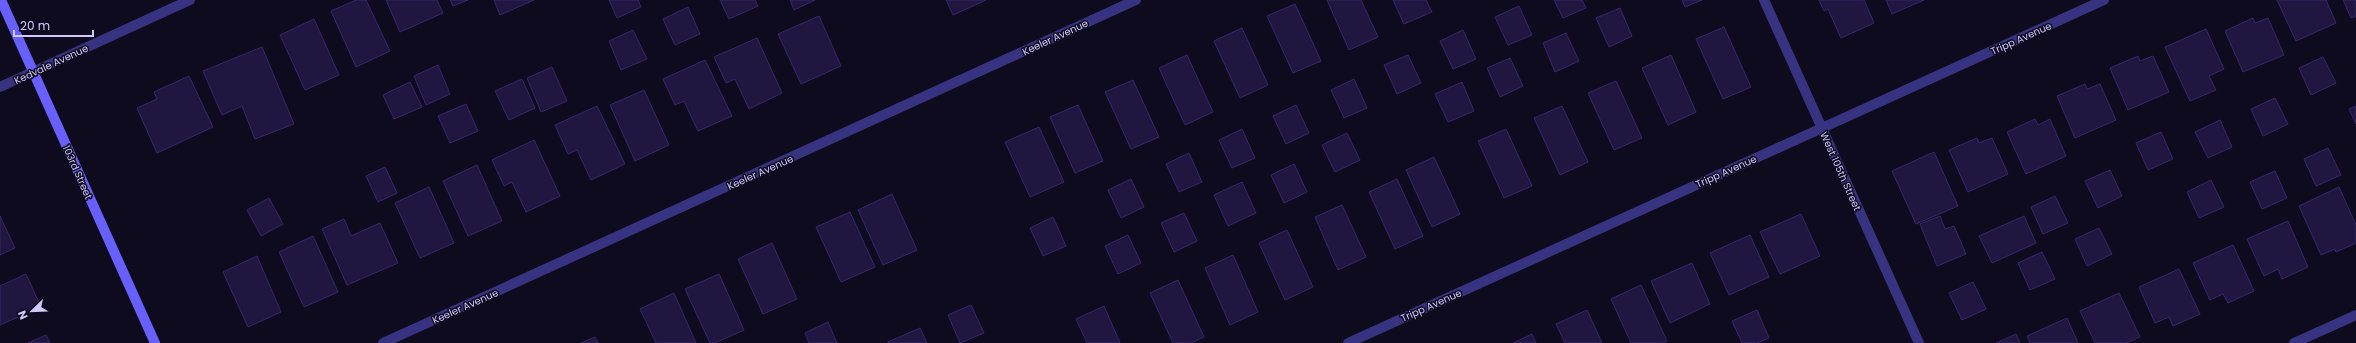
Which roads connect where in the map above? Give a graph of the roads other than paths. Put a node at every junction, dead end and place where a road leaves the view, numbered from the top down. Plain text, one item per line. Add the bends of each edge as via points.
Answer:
1 (1, 0) edge
2 (190, 0) edge
3 (1136, 0) edge
4 (1764, 0) edge
5 (2104, 0) edge
6 (33, 72) junction
7 (0, 87) edge
8 (1821, 128) junction
9 (2356, 315) edge
10 (155, 343) edge
11 (384, 343) edge
12 (1348, 343) edge
13 (1919, 343) edge
14 (2294, 343) edge

1 - 6 main road, 103rd Street
2 - 6 street, Kedvale Avenue
3 - 11 street, Keeler Avenue
4 - 8 street, West 105th Street
5 - 8 street, Tripp Avenue
6 - 7 street, Kedvale Avenue
6 - 10 main road, 103rd Street
8 - 12 street, Tripp Avenue
8 - 13 street, West 105th Street
9 - 14 street

